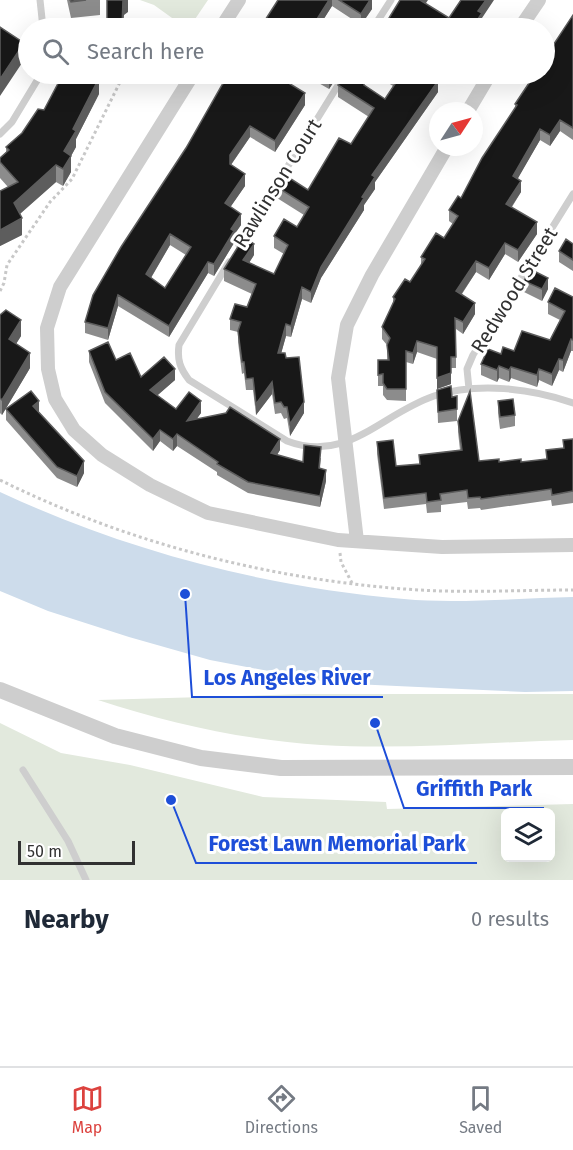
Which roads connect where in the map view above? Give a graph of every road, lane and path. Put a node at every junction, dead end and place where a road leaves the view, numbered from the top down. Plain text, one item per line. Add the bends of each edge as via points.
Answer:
1 (40, 0) edge
2 (239, 0) edge
3 (391, 0) edge
4 (539, 0) edge
5 (42, 18) edge
6 (227, 18) edge
7 (379, 18) edge
8 (527, 18) edge
9 (35, 84) edge
10 (119, 84) edge
11 (187, 84) edge
12 (339, 84) edge
13 (484, 84) edge
14 (473, 102) edge
15 (0, 134) edge
16 (442, 156) edge
17 (573, 194) edge
18 (0, 291) edge
19 (469, 390) junction
20 (573, 403) edge
21 (345, 442) junction
22 (0, 480) edge
23 (338, 540) junction
24 (357, 541) junction
25 (573, 545) edge
26 (352, 583) junction
27 (573, 590) edge
28 (0, 690) edge
29 (573, 767) edge
30 (23, 770) dead end
31 (86, 880) edge

1 - 5 lane
2 - 6 street
3 - 7 lane
4 - 8 street
9 - 15 lane
10 - 18 path via 72,178 50,202 7,265
11 - 23 street via 60,287 47,328 48,369 55,399 74,430 102,455 150,485 208,513
12 - 21 lane, Rawlinson Court via 192,322 177,357 189,380 287,441 320,449
13 - 14 street
16 - 21 street via 347,325 338,378
17 - 19 lane, Redwood Street via 473,355 466,369
19 - 20 lane via 520,391
19 - 21 lane via 434,396
21 - 24 street
22 - 26 path via 117,530 214,558
23 - 24 street
23 - 26 path via 340,562
24 - 25 street via 442,547
26 - 27 path via 419,590
28 - 29 street via 115,736 201,758 281,768
30 - 31 lane via 68,841

